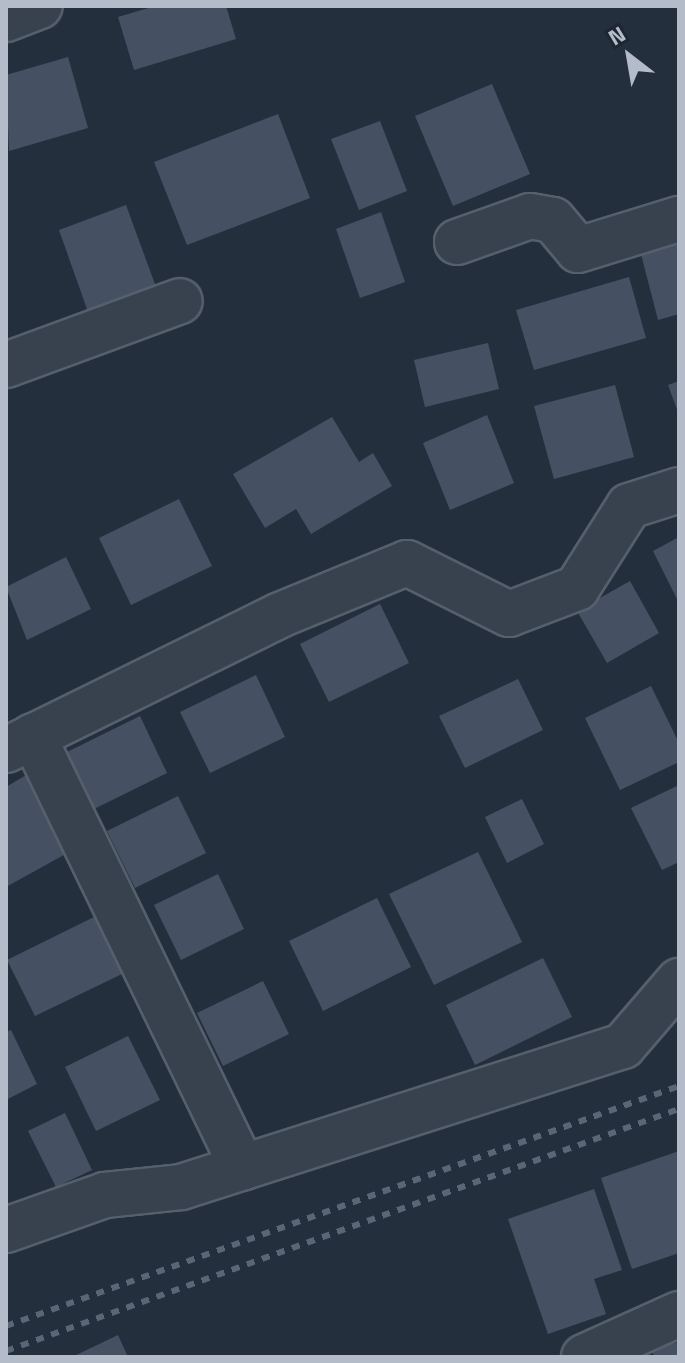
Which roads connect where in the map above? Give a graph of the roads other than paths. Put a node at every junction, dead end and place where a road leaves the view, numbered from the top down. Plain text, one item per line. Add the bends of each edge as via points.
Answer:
1 (40, 6) edge
2 (6, 19) edge
3 (679, 219) edge
4 (457, 242) dead end
5 (180, 301) dead end
6 (6, 365) edge
7 (679, 490) edge
8 (20, 743) edge
9 (679, 981) edge
10 (243, 1168) junction
11 (6, 1230) edge
12 (679, 1314) edge
13 (584, 1357) edge

1 - 2 street
3 - 4 street via 578,250 553,220 530,216
5 - 6 street
7 - 8 street via 629,506 577,588 509,614 407,563 280,615
8 - 10 street
9 - 10 street via 623,1046
10 - 11 street via 181,1187 105,1195
12 - 13 street

